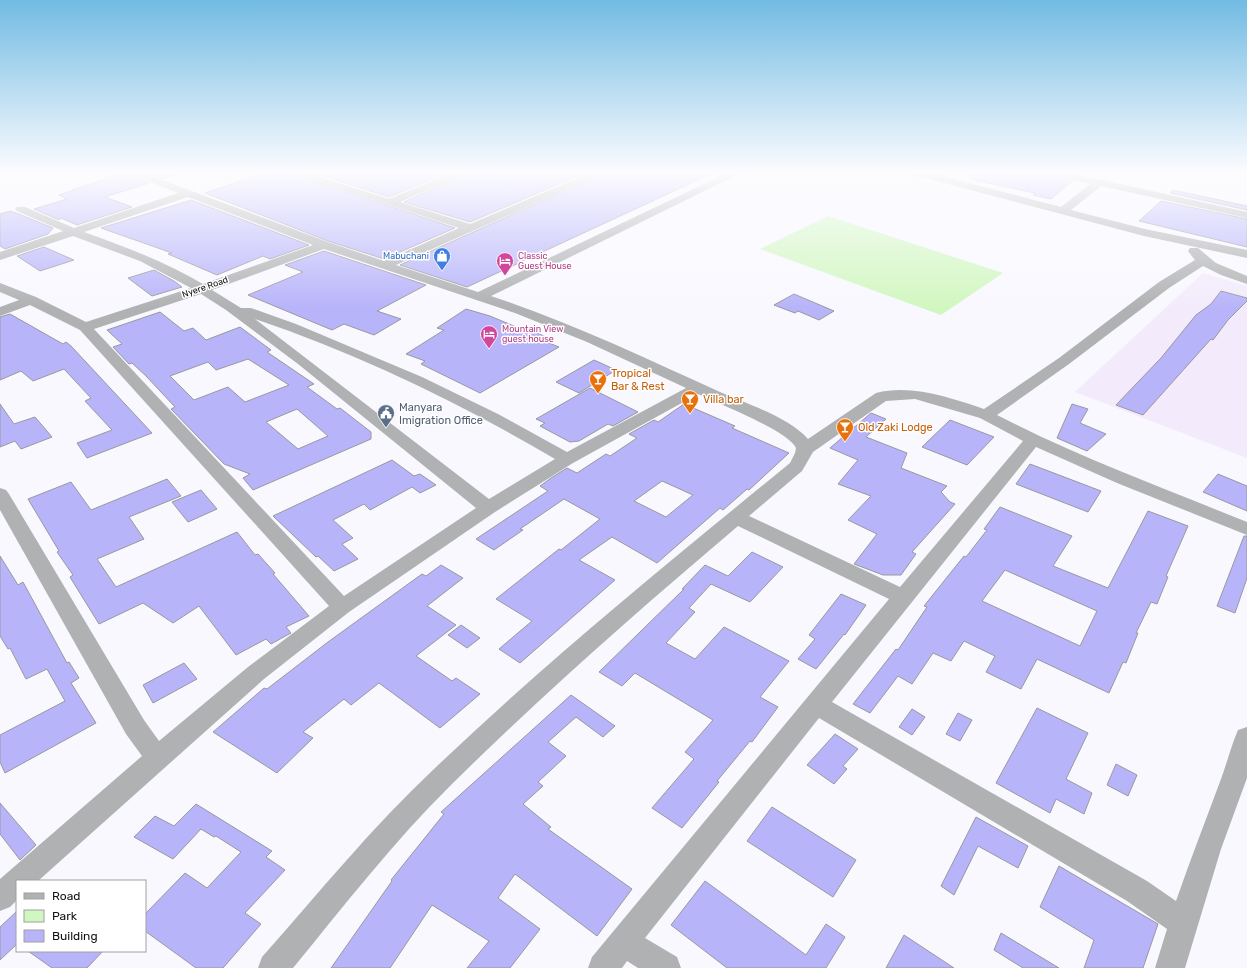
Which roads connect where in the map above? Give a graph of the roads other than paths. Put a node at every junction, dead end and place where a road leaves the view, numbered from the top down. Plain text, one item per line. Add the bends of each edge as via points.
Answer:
1 (40, 217) edge
2 (118, 217) edge
3 (249, 217) edge
4 (437, 217) edge
5 (495, 217) edge
6 (644, 217) edge
7 (1089, 217) edge
8 (470, 228) junction
9 (74, 232) junction
10 (1187, 241) junction
11 (324, 245) junction
12 (1247, 254) edge
13 (0, 256) edge
14 (1203, 260) junction
15 (384, 265) junction
16 (1247, 280) edge
17 (0, 287) edge
18 (202, 289) junction
19 (478, 297) junction
20 (31, 300) junction
21 (232, 307) junction
22 (0, 312) edge
23 (84, 327) junction
24 (699, 387) junction
25 (986, 415) junction
26 (1033, 440) junction
27 (805, 449) junction
28 (567, 459) junction
29 (0, 494) edge
30 (488, 508) junction
31 (735, 517) junction
32 (1247, 529) edge
33 (903, 597) junction
34 (342, 607) junction
35 (816, 704) junction
36 (1247, 737) edge
37 (157, 758) junction
38 (20, 880) edge
39 (16, 884) edge
40 (0, 897) edge
41 (1183, 923) junction
42 (624, 942) junction
43 (273, 968) edge
44 (603, 968) edge
45 (666, 968) edge
46 (1170, 968) edge

1 - 9 street
2 - 9 street
3 - 11 street
4 - 8 street
5 - 8 street
6 - 19 street
7 - 10 street
8 - 15 street
9 - 13 street
9 - 18 street via 144,258
10 - 12 street
10 - 14 street
11 - 15 street
11 - 18 street, Nyere Road
14 - 16 street
14 - 25 street via 1164,285 1064,361
15 - 19 street
17 - 20 street
18 - 21 street
18 - 23 street, Nyere Road
19 - 24 street via 592,338
20 - 22 street
20 - 23 street
21 - 28 street via 291,326 389,368 496,418
21 - 30 street
23 - 34 street
24 - 27 street via 781,426 797,438
24 - 28 street
25 - 26 street
25 - 27 street via 916,394 882,396
26 - 32 street
26 - 33 street
27 - 31 street via 804,457 796,467
28 - 30 street
29 - 37 street via 135,727
30 - 34 street
31 - 33 street
31 - 43 street via 608,625 442,778 391,831
33 - 35 street
34 - 37 street via 256,673
35 - 41 street via 1137,891
35 - 42 street
36 - 41 street
37 - 38 street
39 - 40 street
41 - 46 street
42 - 44 street
42 - 45 street

